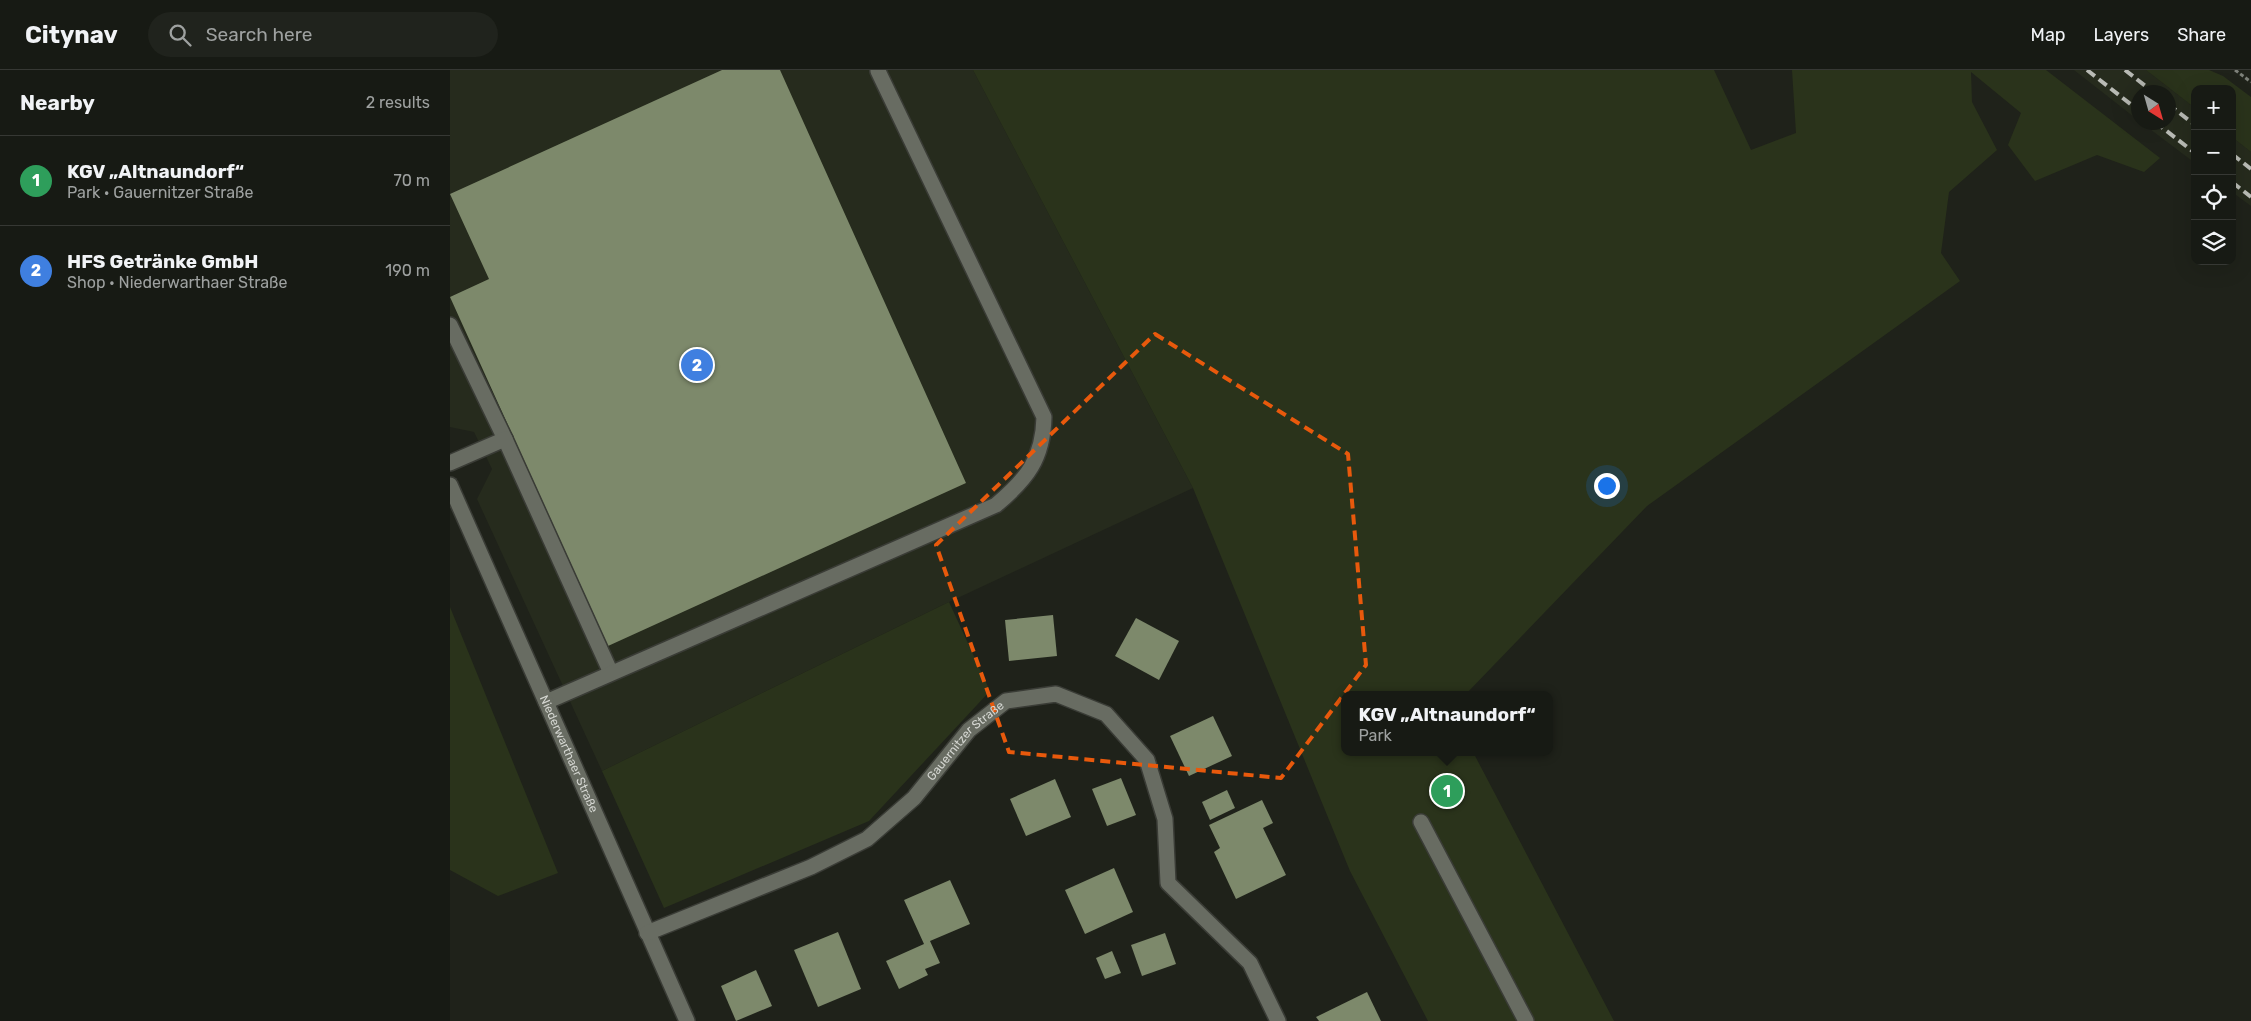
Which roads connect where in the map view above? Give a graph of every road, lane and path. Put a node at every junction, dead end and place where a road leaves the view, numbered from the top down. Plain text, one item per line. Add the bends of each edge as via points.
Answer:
1 (2235, 70) edge
2 (878, 71) edge
3 (2251, 82) edge
4 (450, 325) edge
5 (505, 439) junction
6 (450, 463) edge
7 (450, 485) edge
8 (611, 673) junction
9 (546, 702) junction
10 (1421, 822) dead end
11 (647, 933) junction
12 (687, 1021) edge
13 (1278, 1021) edge
14 (1526, 1021) edge

1 - 3 path
2 - 8 street via 1044,417 1039,456 1017,486 996,505
4 - 5 street
5 - 6 street
5 - 8 street
7 - 9 street, Niederwarthaer Straße
8 - 9 street
9 - 11 street, Niederwarthaer Straße
10 - 14 street
11 - 12 street, Niederwarthaer Straße
11 - 13 street, Gauernitzer Straße via 811,867 867,839 914,798 969,730 1006,701 1056,694 1106,714 1147,760 1165,819 1168,882 1250,962

